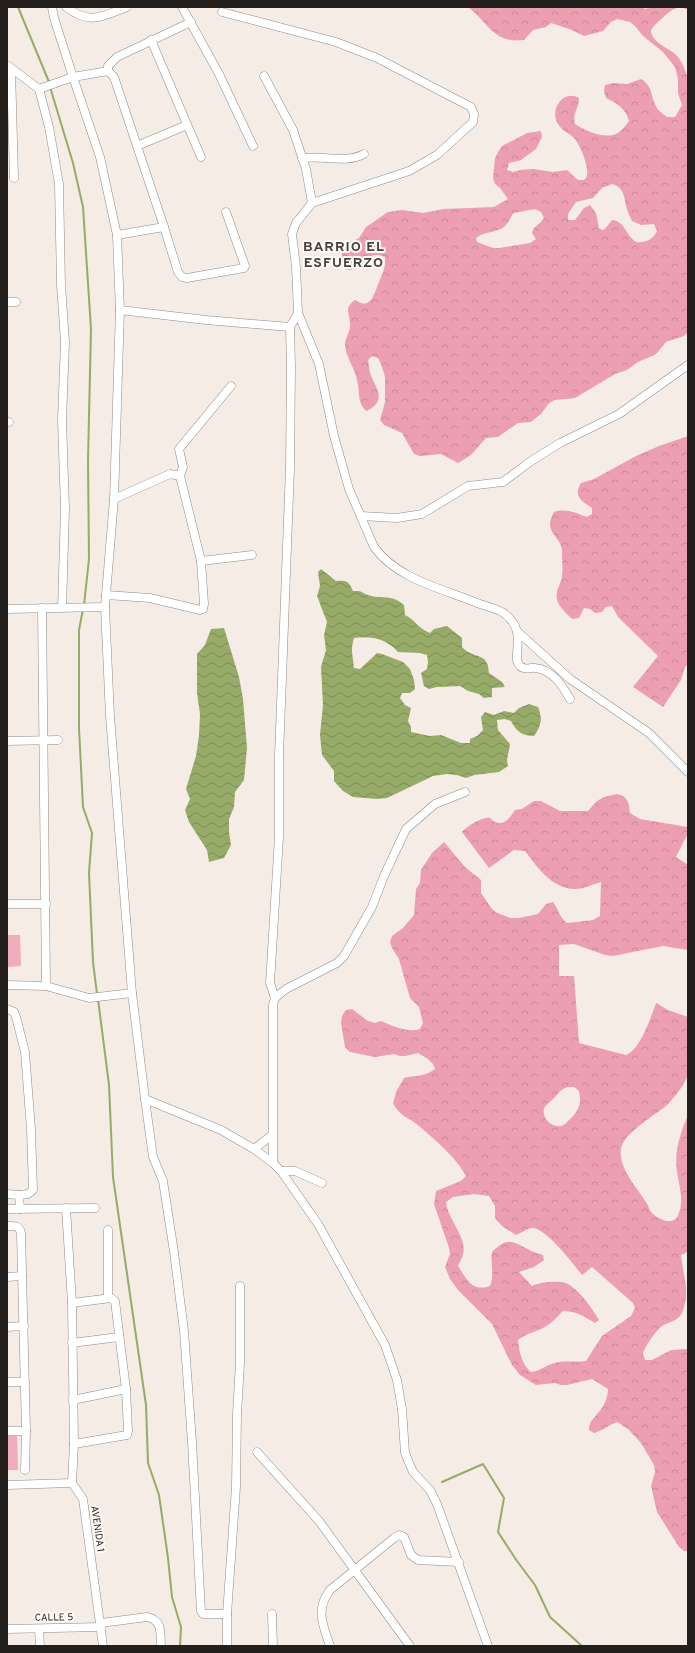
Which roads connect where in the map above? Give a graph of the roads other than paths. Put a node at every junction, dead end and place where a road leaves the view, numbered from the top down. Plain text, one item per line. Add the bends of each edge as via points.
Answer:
1 (52, 7) edge
2 (66, 7) edge
3 (127, 7) edge
4 (182, 7) edge
5 (222, 12) dead end
6 (191, 22) junction
7 (151, 40) junction
8 (9, 67) edge
9 (108, 71) junction
10 (264, 76) dead end
11 (69, 79) junction
12 (41, 88) junction
13 (187, 125) junction
14 (137, 146) junction
15 (253, 146) dead end
16 (364, 154) dead end
17 (201, 157) dead end
18 (302, 158) junction
19 (14, 178) dead end
20 (312, 203) junction
21 (226, 212) dead end
22 (164, 227) junction
23 (118, 235) junction
24 (7, 302) edge
25 (16, 302) dead end
26 (120, 310) junction
27 (298, 314) junction
28 (290, 327) junction
29 (688, 366) edge
30 (231, 386) dead end
31 (180, 476) junction
32 (114, 499) junction
33 (361, 516) junction
34 (252, 555) dead end
35 (201, 561) junction
36 (106, 595) junction
37 (102, 607) junction
38 (42, 608) junction
39 (65, 608) junction
40 (7, 609) edge
41 (519, 633) junction
42 (570, 699) dead end
43 (58, 740) dead end
44 (7, 741) edge
45 (42, 741) junction
46 (688, 772) edge
47 (465, 792) dead end
48 (7, 904) edge
49 (46, 904) junction
50 (7, 985) edge
51 (46, 986) junction
52 (132, 993) junction
53 (275, 998) junction
54 (7, 1009) edge
55 (145, 1099) junction
56 (272, 1135) junction
57 (254, 1149) junction
58 (273, 1163) junction
59 (281, 1171) junction
60 (322, 1182) dead end
61 (7, 1194) edge
62 (19, 1195) junction
63 (66, 1208) junction
64 (94, 1208) dead end
65 (7, 1209) edge
66 (20, 1209) junction
67 (7, 1226) edge
68 (108, 1230) dead end
69 (7, 1276) edge
70 (22, 1276) junction
71 (240, 1286) dead end
72 (108, 1298) junction
73 (72, 1303) junction
74 (24, 1326) junction
75 (7, 1327) edge
76 (119, 1337) junction
77 (72, 1343) junction
78 (7, 1382) edge
79 (25, 1382) junction
80 (126, 1389) junction
81 (73, 1400) junction
82 (7, 1431) edge
83 (26, 1431) junction
84 (74, 1444) junction
85 (257, 1452) dead end
86 (25, 1470) dead end
87 (72, 1483) junction
88 (7, 1485) edge
89 (459, 1562) junction
90 (355, 1570) junction
91 (227, 1614) junction
92 (272, 1614) dead end
93 (101, 1625) junction
94 (7, 1629) edge
95 (39, 1629) junction
96 (40, 1646) edge
97 (104, 1646) edge
98 (161, 1646) edge
99 (227, 1646) edge
100 (273, 1646) edge
101 (330, 1646) edge
102 (410, 1646) edge
103 (488, 1646) edge

1 - 11 street
2 - 3 street via 77,15 88,18
4 - 6 street
5 - 20 street via 336,42 377,58 471,107 474,114 473,122 437,155 409,171
6 - 7 street
6 - 15 street
7 - 9 street via 117,57 108,66
7 - 13 street
8 - 12 street
8 - 19 street
9 - 11 street
9 - 14 street via 114,77
10 - 18 street via 293,130
11 - 12 street
11 - 23 street via 100,157
12 - 39 street via 59,184 65,342 62,420
13 - 14 street
13 - 17 street
14 - 22 street
16 - 18 street via 346,160 316,156
18 - 20 street
20 - 27 street via 296,223 292,234
21 - 22 street via 244,268 182,277 178,272
22 - 23 street
23 - 26 street
24 - 25 street
26 - 28 street
26 - 32 street
27 - 28 street
27 - 33 street via 319,364 334,436
28 - 53 street via 290,468 279,756 279,838 270,984
29 - 33 street via 620,414 560,443 503,482 468,486 422,514 398,518
30 - 31 street via 179,450 183,467
31 - 32 street via 170,474
31 - 35 street
32 - 36 street
33 - 41 street via 378,554 395,567 421,582 505,614 515,624
34 - 35 street
35 - 36 street via 203,609 150,598
36 - 37 street
37 - 39 street
37 - 52 street
38 - 39 street
38 - 40 street
38 - 45 street
41 - 42 street via 517,660 520,666 552,674
41 - 46 street via 570,679 649,733
43 - 45 street
44 - 45 street
45 - 49 street
47 - 53 street via 436,804 406,829 372,907 337,964 286,989
48 - 49 street
49 - 51 street
50 - 51 street
51 - 52 street via 89,998
52 - 55 street
53 - 56 street
54 - 62 street via 14,1012 25,1052 31,1129 34,1190
55 - 57 street via 221,1130
55 - 91 street via 153,1157 163,1182 184,1330 201,1611 206,1615
56 - 57 street
56 - 58 street
57 - 58 street
58 - 59 street
59 - 60 street via 295,1171
59 - 89 street via 318,1224 385,1345 398,1387 405,1453 413,1472 430,1490 437,1504
61 - 62 street
62 - 66 street
63 - 64 street
63 - 66 street
63 - 73 street
65 - 66 street
67 - 70 street via 16,1226 22,1233
68 - 72 street
69 - 70 street
70 - 74 street
71 - 91 street via 236,1487
72 - 73 street
72 - 76 street via 115,1301
73 - 77 street
74 - 75 street
74 - 79 street
76 - 77 street
76 - 80 street
77 - 81 street
78 - 79 street
79 - 83 street
80 - 81 street
80 - 84 street via 127,1435
81 - 84 street
82 - 83 street
83 - 86 street
84 - 87 street
85 - 90 street via 319,1521
87 - 88 street
87 - 93 street, AVENIDA 1 via 83,1499
89 - 90 street via 418,1560 411,1555 404,1537 399,1535
89 - 103 street
90 - 101 street via 330,1590 322,1604 322,1620
90 - 102 street
91 - 99 street
92 - 100 street
93 - 95 street, CALLE 5
93 - 97 street, AVENIDA 1
93 - 98 street, CALLE 5 via 154,1618 158,1623
94 - 95 street, CALLE 5
95 - 96 street

